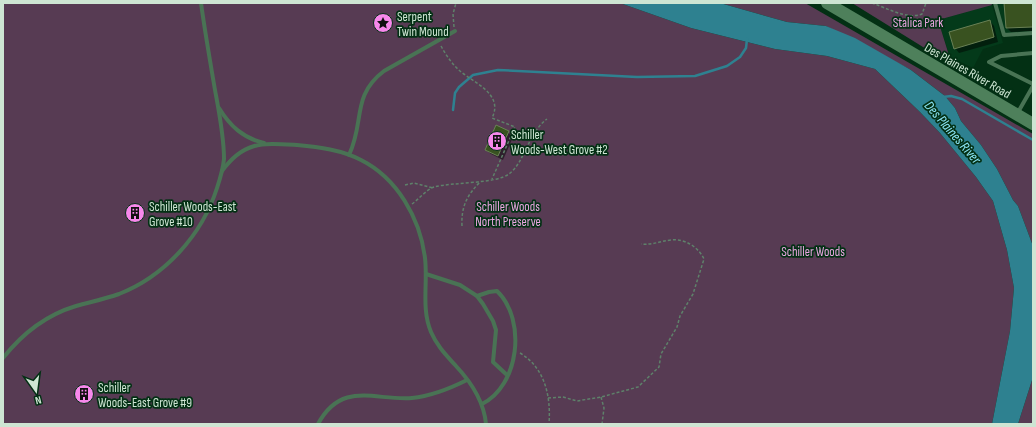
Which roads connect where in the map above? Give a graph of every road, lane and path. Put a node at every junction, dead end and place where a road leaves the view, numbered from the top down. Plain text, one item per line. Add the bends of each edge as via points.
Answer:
1 (201, 3) edge
2 (456, 3) edge
3 (827, 3) edge
4 (872, 3) edge
5 (926, 3) edge
6 (995, 3) edge
7 (455, 32) joint
8 (1033, 34) edge
9 (438, 41) junction
10 (1033, 54) edge
11 (1033, 85) edge
12 (218, 105) junction
13 (1017, 114) junction
14 (547, 119) dead end
15 (1033, 124) edge
16 (266, 143) junction
17 (349, 154) junction
18 (222, 172) junction
19 (492, 179) junction
20 (481, 181) junction
21 (405, 185) dead end
22 (433, 188) junction
23 (409, 206) junction
24 (462, 226) dead end
25 (641, 244) dead end
26 (426, 274) junction
27 (477, 296) junction
28 (515, 350) junction
29 (3, 358) edge
30 (507, 375) junction
31 (467, 380) junction
32 (601, 397) junction
33 (548, 398) junction
34 (482, 404) junction
35 (318, 424) edge
36 (486, 424) edge
37 (549, 424) edge
38 (602, 424) edge

1 - 12 lane
2 - 7 path via 453,14
3 - 13 main road, Des Plaines River Road
4 - 5 path via 908,16 916,16 922,14
6 - 8 lane via 1004,35
7 - 9 lane
9 - 17 lane via 384,71 367,87 362,96 357,129
9 - 19 path via 449,60 487,90 495,106 492,118 515,127
10 - 11 lane via 1001,56 989,62
11 - 13 lane
12 - 16 lane via 226,120 239,132
12 - 18 lane via 223,148
13 - 15 main road, Des Plaines River Road
14 - 19 path via 536,129 512,171 503,177
16 - 17 lane via 323,148
16 - 18 lane via 247,148
17 - 23 lane via 380,173
18 - 29 lane via 210,208 200,226 187,244 162,268 120,294 75,306 50,317 29,332
19 - 20 path
20 - 22 path
20 - 24 path via 463,206
21 - 22 path via 414,183
22 - 23 path
23 - 26 lane via 421,237
25 - 32 path via 655,245 672,239 700,250 704,259 693,294 660,354 659,368 638,387
26 - 27 lane via 460,285
26 - 31 lane via 425,305 430,331 443,352
27 - 28 lane via 496,291 504,299 514,322
27 - 30 lane via 496,330 493,362
28 - 30 lane
28 - 33 path via 530,359 539,369
30 - 34 lane via 498,392
31 - 34 lane
31 - 35 lane via 426,396 355,396 334,405 325,412
32 - 33 path via 577,400 563,397
32 - 38 path via 604,408
33 - 37 path
34 - 36 lane

